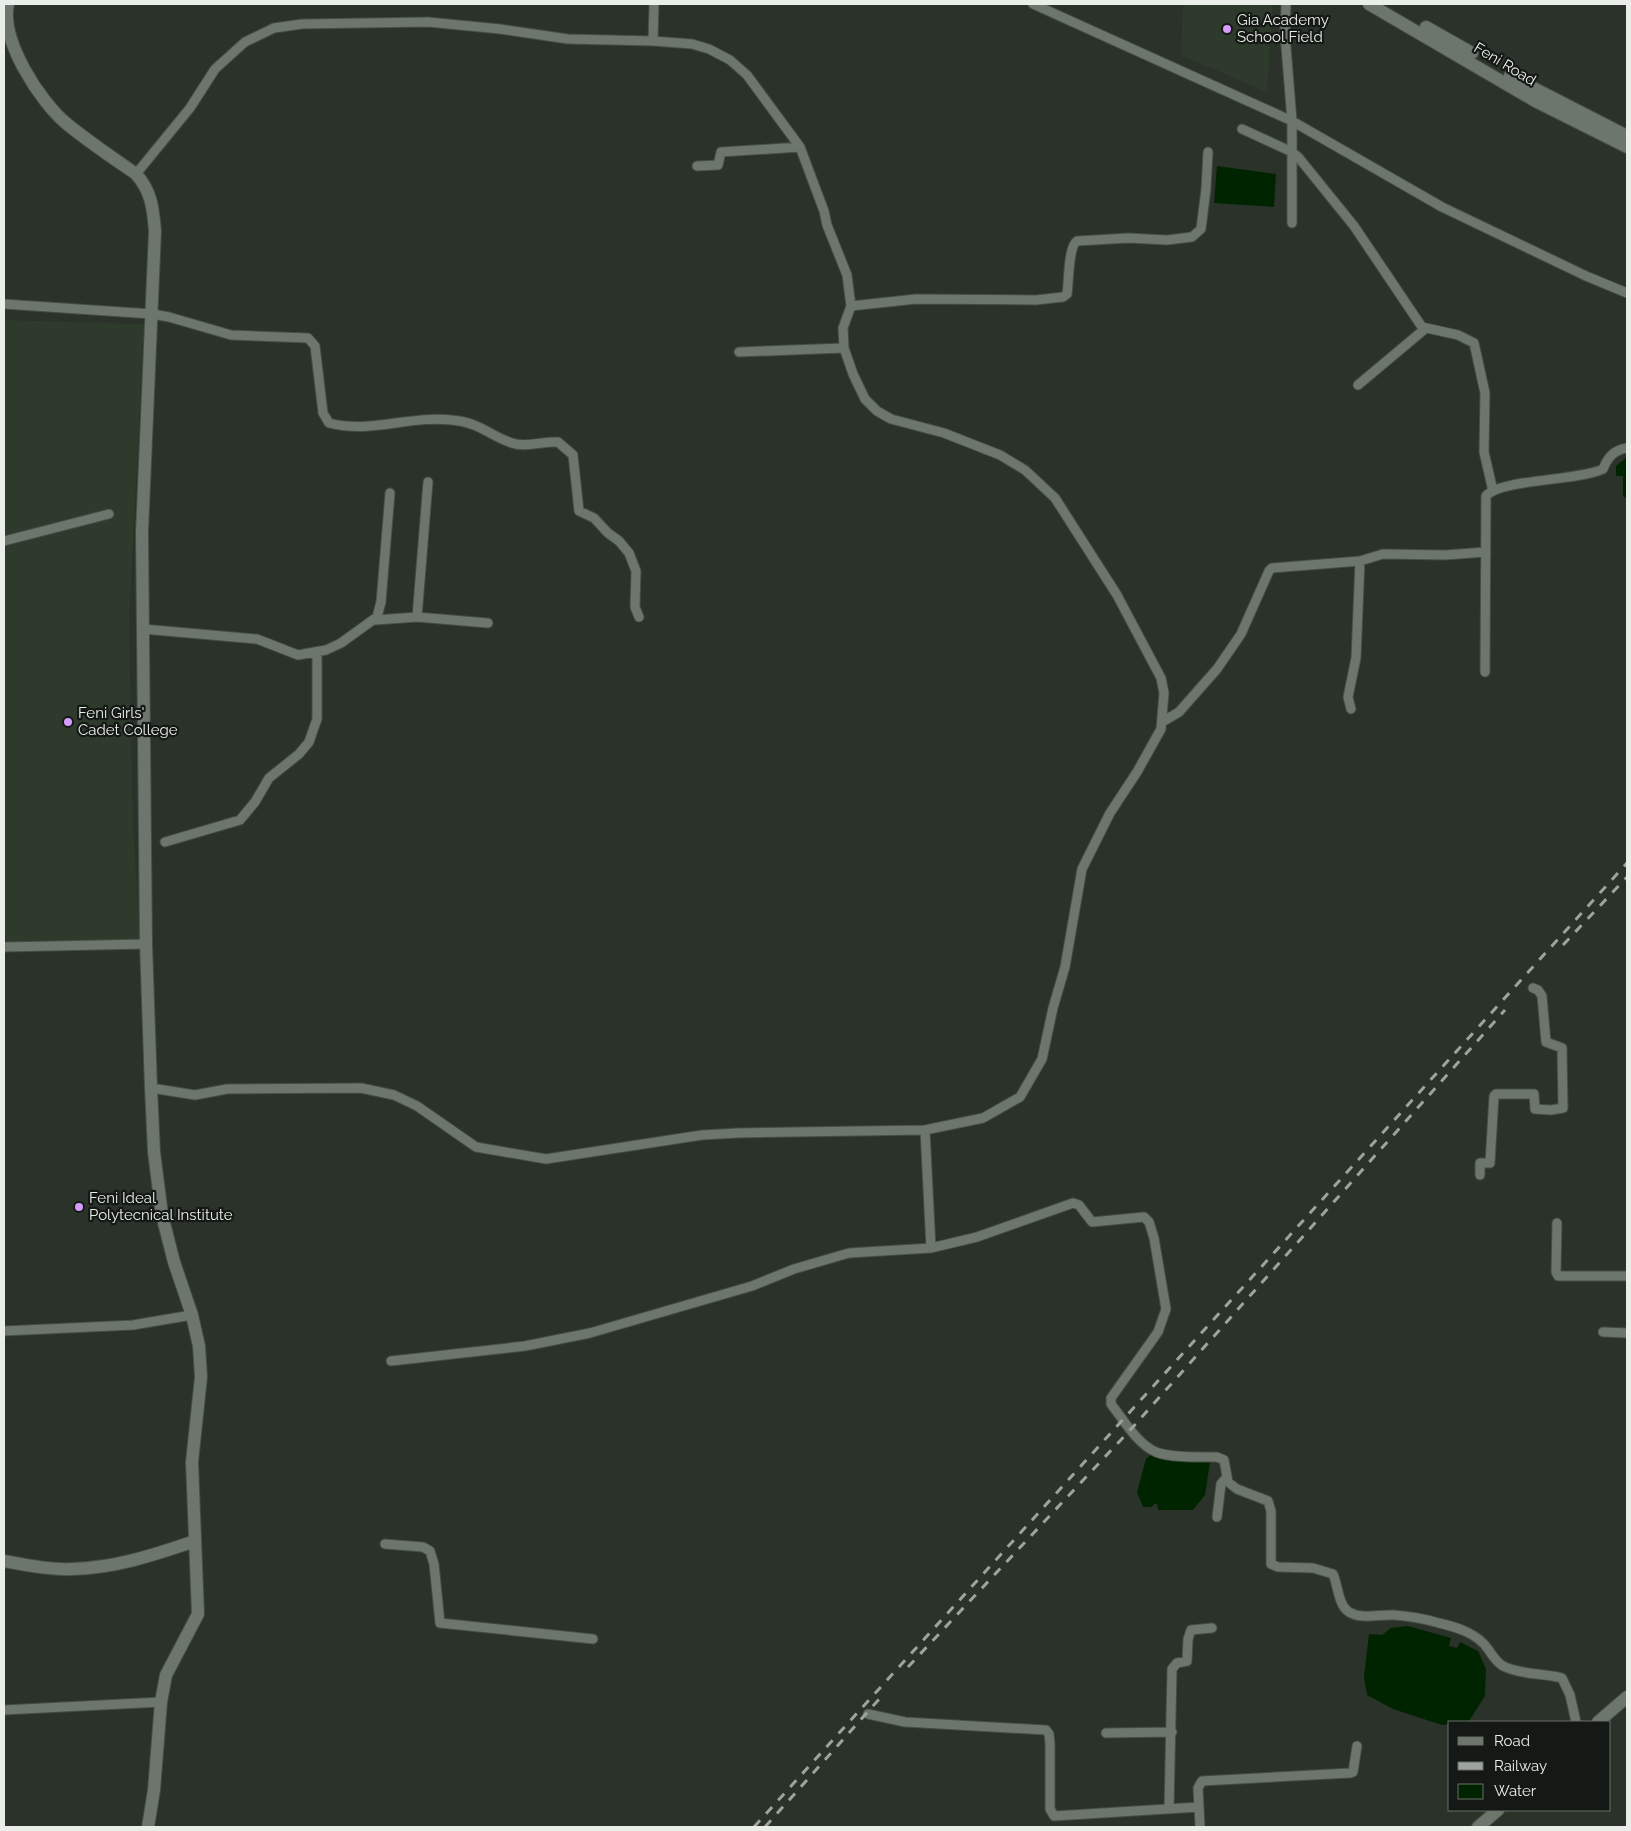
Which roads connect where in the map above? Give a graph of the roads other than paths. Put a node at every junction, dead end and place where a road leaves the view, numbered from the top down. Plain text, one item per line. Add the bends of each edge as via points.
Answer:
1 (654, 4) edge
2 (1033, 4) edge
3 (1286, 4) edge
4 (1369, 4) edge
5 (1385, 4) edge
6 (6, 8) edge
7 (653, 41) junction
8 (1292, 121) junction
9 (1242, 130) dead end
10 (1627, 136) edge
11 (800, 147) junction
12 (1627, 147) edge
13 (1208, 152) dead end
14 (1292, 152) junction
15 (698, 166) dead end
16 (136, 174) junction
17 (1292, 223) dead end
18 (1627, 293) edge
19 (4, 304) edge
20 (851, 306) junction
21 (152, 314) junction
22 (1426, 328) junction
23 (844, 348) junction
24 (740, 352) dead end
25 (1358, 385) dead end
26 (1627, 448) edge
27 (428, 482) dead end
28 (1493, 491) junction
29 (390, 493) dead end
30 (109, 514) dead end
31 (4, 541) edge
32 (1486, 552) junction
33 (1360, 561) junction
34 (417, 617) junction
35 (639, 617) dead end
36 (375, 620) junction
37 (488, 623) dead end
38 (143, 629) junction
39 (317, 653) junction
40 (1485, 672) dead end
41 (1351, 709) dead end
42 (1162, 722) junction
43 (165, 842) dead end
44 (146, 944) junction
45 (4, 947) edge
46 (1533, 988) dead end
47 (151, 1088) junction
48 (925, 1130) junction
49 (1480, 1175) dead end
50 (1557, 1223) dead end
51 (931, 1248) junction
52 (1627, 1276) edge
53 (192, 1315) junction
54 (4, 1331) edge
55 (1603, 1332) dead end
56 (1627, 1333) edge
57 (391, 1361) dead end
58 (1227, 1477) junction
59 (1217, 1517) dead end
60 (195, 1541) junction
61 (385, 1544) dead end
62 (4, 1561) edge
63 (1212, 1628) dead end
64 (593, 1639) dead end
65 (1627, 1697) edge
66 (161, 1702) junction
67 (4, 1710) edge
68 (868, 1714) dead end
69 (1576, 1721) edge
70 (1599, 1721) edge
71 (1172, 1732) junction
72 (1106, 1733) dead end
73 (1357, 1746) dead end
74 (1199, 1807) junction
75 (1169, 1809) junction
76 (1497, 1811) edge
77 (148, 1827) edge
78 (1200, 1827) edge
79 (1478, 1827) edge

1 - 7 street
2 - 8 street
3 - 8 street via 1285,34
4 - 12 main road, Feni Road via 1537,102
5 - 10 main road via 1506,74
6 - 16 main road via 12,44 40,94 66,123
7 - 11 street via 692,44 730,60 763,94
7 - 16 street via 568,39 428,22 302,24 274,28 245,42 215,70 190,108
8 - 14 street
8 - 18 street via 1442,207
9 - 14 street
11 - 15 street via 721,152 718,165
11 - 20 street via 847,275
13 - 20 street via 1201,229 1197,234 1192,238 1167,240 1077,241 1071,248 1070,274 1063,296 1036,300 916,298
14 - 17 street
14 - 22 street via 1354,226 1413,316
16 - 21 main road via 152,200 155,231
19 - 21 street
20 - 23 street via 843,328
21 - 35 street via 231,335 308,338 315,346 323,413 329,423 377,426 430,419 452,420 476,425 514,444 558,442 573,455 579,510 594,518 629,553 636,571 635,607
21 - 38 main road via 142,532
22 - 25 street
22 - 28 street via 1458,335 1474,343 1485,392 1484,452
23 - 24 street
23 - 42 street via 852,374 865,399 877,412 1000,455 1024,470 1055,498 1117,594 1162,678
26 - 28 street via 1614,452 1607,458 1603,469 1590,475 1535,481
27 - 34 street
28 - 32 street via 1484,500
29 - 36 street via 381,602
30 - 31 street
32 - 33 street via 1383,554
32 - 40 street
33 - 41 street via 1356,658 1348,697
33 - 42 street via 1272,568 1241,634 1217,668 1180,712
34 - 36 street
34 - 37 street
36 - 39 street via 341,643
38 - 39 street via 258,639 298,655
38 - 44 main road
39 - 43 street via 317,719 309,742 269,778 256,802 240,820
42 - 48 street via 1137,772 1110,812 1082,869 1065,967 1042,1059 1031,1081 1020,1097 982,1118
44 - 45 street
44 - 47 main road
46 - 49 street via 1542,996 1546,1042 1562,1048 1563,1108 1535,1109 1534,1094 1496,1094 1490,1163 1480,1163
47 - 48 street via 195,1094 228,1089 361,1088 394,1095 417,1106 476,1147 546,1159 720,1134
47 - 53 main road via 154,1152 162,1214
48 - 51 street
50 - 52 street via 1558,1276
51 - 57 street via 849,1253 794,1269 752,1286 590,1334 525,1346
51 - 58 street via 977,1237 1073,1203 1079,1205 1092,1222 1144,1218 1149,1222 1154,1238 1166,1309 1158,1332 1114,1391 1111,1404 1146,1446 1157,1452 1217,1457 1224,1460
53 - 54 street via 133,1325
53 - 60 main road via 201,1377 192,1462
55 - 56 street
58 - 59 street via 1221,1484
58 - 69 street via 1237,1489 1268,1501 1271,1564 1314,1568 1333,1574 1344,1608 1360,1616 1394,1615 1464,1630 1488,1649 1491,1657 1502,1666 1562,1678
60 - 62 main road via 141,1560 70,1570
60 - 66 main road via 198,1614 166,1675
61 - 64 street via 423,1547 430,1551 440,1622
63 - 71 street via 1191,1630 1187,1661 1177,1662 1172,1669
65 - 70 main road
66 - 67 street
66 - 77 main road
68 - 75 street via 905,1722 1048,1731 1050,1809 1054,1816
71 - 72 street
71 - 75 street
73 - 74 street via 1354,1772 1350,1773 1202,1780 1198,1788
74 - 75 street
74 - 78 street
76 - 79 main road

